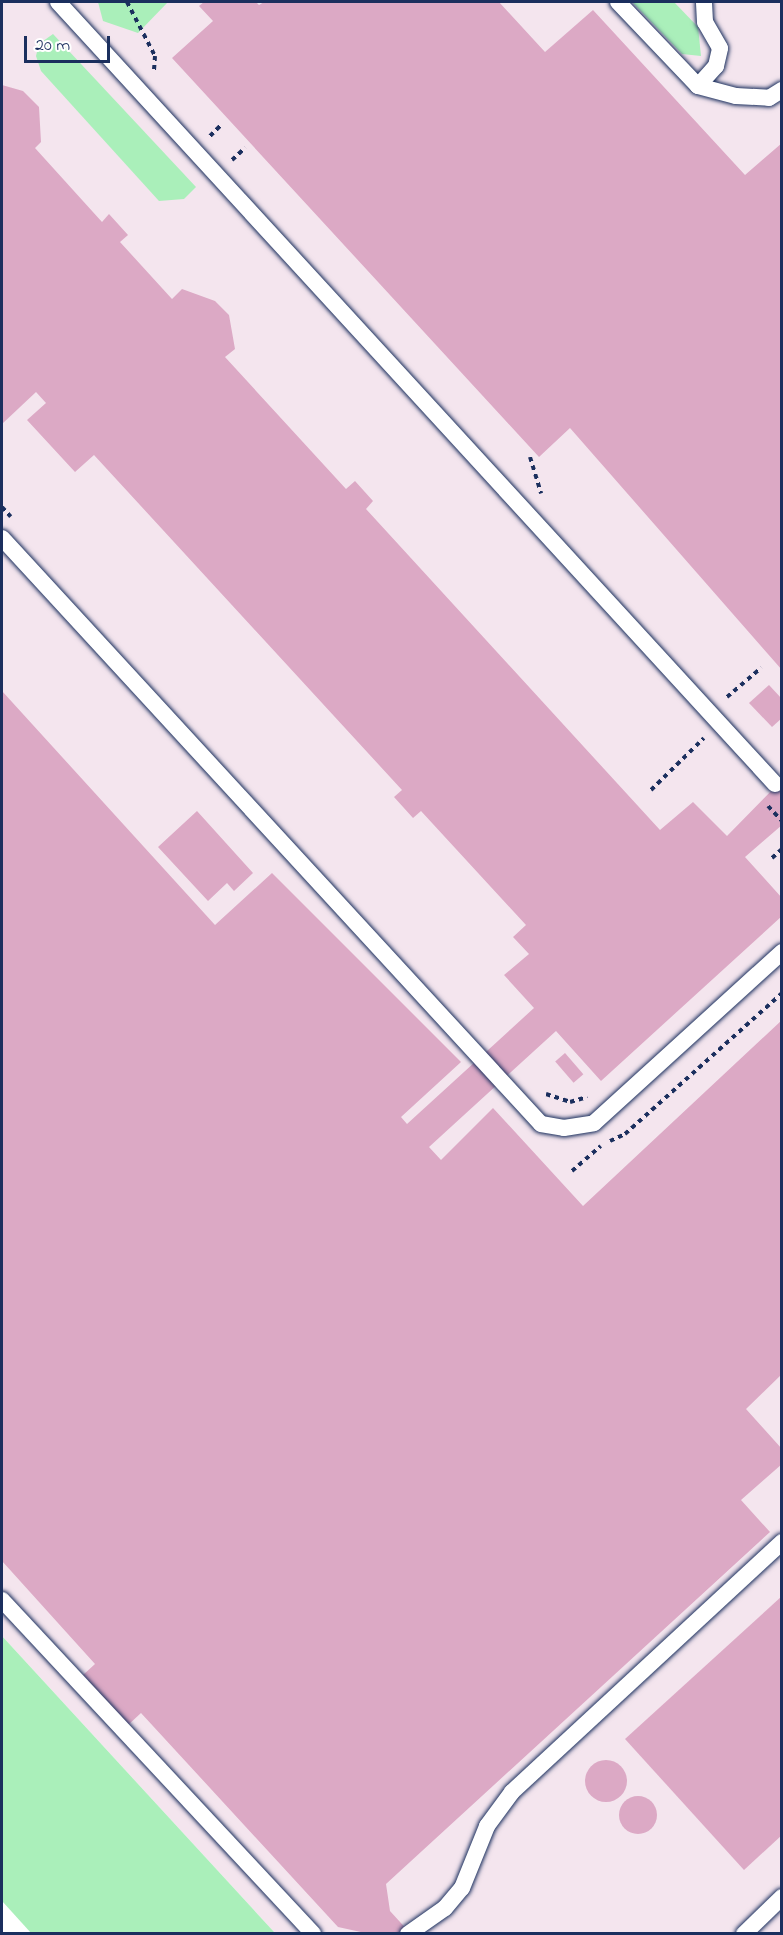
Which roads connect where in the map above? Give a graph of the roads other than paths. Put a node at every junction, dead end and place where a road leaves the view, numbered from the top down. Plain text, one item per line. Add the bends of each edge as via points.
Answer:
1 (58, 2) edge
2 (618, 2) edge
3 (704, 2) edge
4 (698, 86) junction
5 (782, 90) edge
6 (2, 538) edge
7 (775, 784) dead end
8 (782, 952) edge
9 (782, 1542) edge
10 (2, 1600) edge
11 (782, 1897) edge
12 (432, 1928) edge
13 (313, 1934) edge
14 (408, 1934) edge
15 (744, 1934) edge

1 - 7 lane
2 - 4 lane
3 - 4 lane via 705,22 720,48 716,66
4 - 5 lane via 736,96 769,98
6 - 8 lane via 541,1124 564,1128 594,1123
9 - 12 lane via 512,1791 487,1826 462,1888
10 - 13 lane
11 - 15 lane
12 - 14 lane

